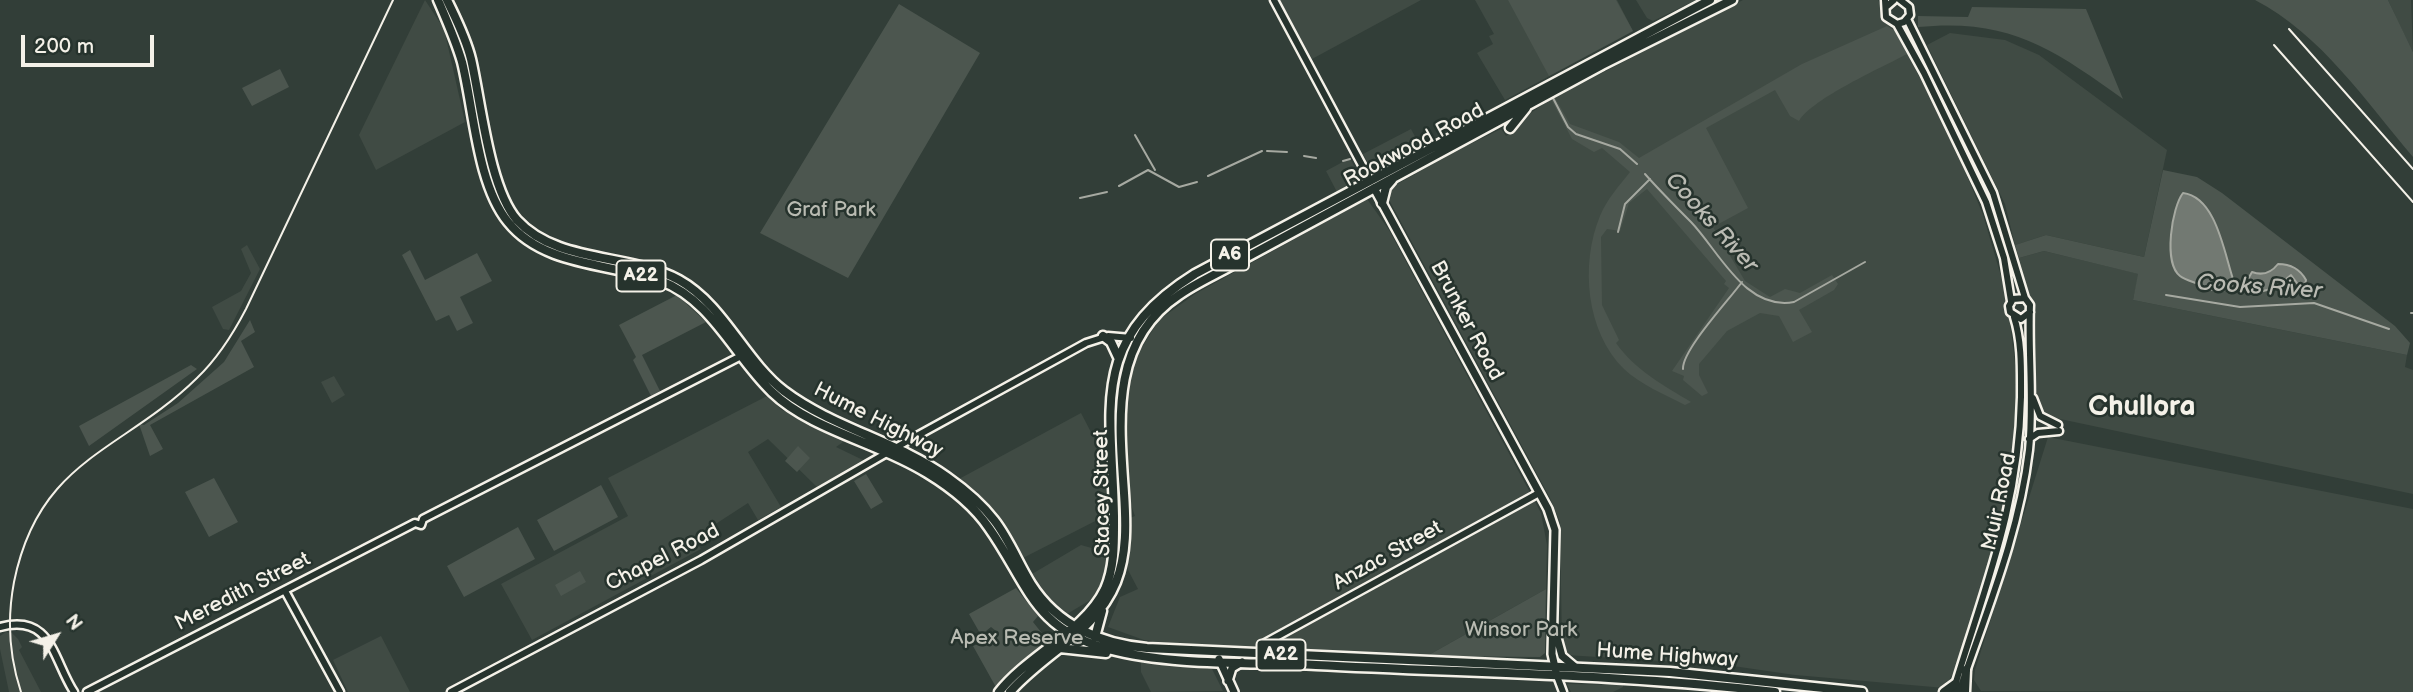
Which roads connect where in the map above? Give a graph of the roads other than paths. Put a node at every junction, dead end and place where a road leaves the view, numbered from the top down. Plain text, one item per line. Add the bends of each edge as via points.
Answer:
1 (438, 0) edge
2 (447, 0) edge
3 (1274, 0) edge
4 (1710, 0) edge
5 (1732, 0) edge
6 (1895, 0) edge
7 (1900, 0) edge
8 (1886, 4) edge
9 (1908, 19) junction
10 (1898, 26) junction
11 (1528, 105) junction
12 (1510, 128) dead end
13 (1394, 177) junction
14 (1372, 184) junction
15 (1382, 203) junction
16 (2025, 298) junction
17 (2011, 301) junction
18 (2030, 312) junction
19 (2014, 317) junction
20 (1139, 336) junction
21 (1103, 337) junction
22 (1126, 338) junction
23 (741, 356) junction
24 (1118, 357) junction
25 (2031, 390) junction
26 (777, 391) junction
27 (2029, 439) junction
28 (894, 450) junction
29 (1539, 493) junction
30 (285, 591) junction
31 (1104, 605) junction
32 (1553, 616) junction
33 (0, 627) edge
34 (1074, 631) junction
35 (1095, 637) junction
36 (1059, 648) junction
37 (1259, 654) junction
38 (1140, 655) junction
39 (1219, 656) junction
40 (1242, 662) junction
41 (1554, 666) junction
42 (1576, 667) junction
43 (1966, 670) junction
44 (1557, 676) junction
45 (1228, 681) junction
46 (1955, 689) edge
47 (74, 692) edge
48 (87, 692) edge
49 (340, 692) edge
50 (451, 692) edge
51 (999, 692) edge
52 (1010, 692) edge
53 (1234, 692) edge
54 (1563, 692) edge
55 (1775, 692) edge
56 (1862, 692) edge
57 (1944, 692) edge
58 (1965, 692) edge

1 - 23 highway, Hume Highway / A22 via 459,51 492,196 508,222 558,256 677,288 698,305
2 - 26 highway, Hume Highway / A22 via 471,57 503,198 518,221 559,246 647,268 692,288
3 - 14 street, Brunker Road
4 - 14 highway, Rookwood Road / A6
5 - 11 highway, Rookwood Road / A6
6 - 8 street
7 - 9 street via 1909,6
8 - 10 street via 1886,17
9 - 10 street
9 - 16 street via 1993,193
10 - 17 street via 1986,202 2004,258
11 - 12 highway
11 - 13 highway, Rookwood Road / A6
13 - 14 highway, Rookwood Road / A6
13 - 15 highway
14 - 15 main road, Brunker Road
14 - 20 highway, Rookwood Road / A6 via 1180,293 1157,312
14 - 22 highway, Rookwood Road / A6 via 1177,285 1146,310
15 - 29 main road, Brunker Road
16 - 17 street
16 - 18 street
17 - 19 street
18 - 19 street
18 - 25 street, Muir Road
19 - 46 street, Muir Road via 2021,390 2015,477 2006,526
20 - 22 street
20 - 31 highway, Stacey Street / A6 via 1120,394 1124,554
21 - 22 street
21 - 24 highway
21 - 28 street
22 - 24 highway, Stacey Street / A6
23 - 26 highway, Hume Highway / A22
23 - 30 street, Meredith Street via 423,519 416,517 415,523
24 - 34 highway, Stacey Street / A6 via 1110,400 1113,563 1099,600
25 - 27 street, Muir Road
25 - 27 street via 2038,414 2059,428
26 - 28 highway, Hume Highway / A22 via 810,416
27 - 43 street, Muir Road via 2015,529
28 - 34 highway, Hume Highway / A22 via 932,467 975,500 999,527 1038,593
28 - 50 street, Chapel Road via 701,560
29 - 32 main road, Brunker Road via 1555,530
29 - 37 street, Anzac Street via 1265,643
30 - 48 street, Meredith Street
30 - 49 street
31 - 34 highway, Stacey Street / A6
31 - 35 highway
32 - 41 main road, Brunker Road
32 - 42 main road via 1562,656
33 - 47 street via 24,625 42,633 52,644
34 - 35 highway, Hume Highway / A22
34 - 36 highway, Stacey Street / A6
34 - 38 highway, Hume Highway / A22 via 1104,648
34 - 51 highway, Stacey Street / A6 via 1020,668
35 - 39 highway, Hume Highway / A22 via 1133,647
36 - 38 highway
36 - 52 highway, Stacey Street / A6
37 - 39 highway, Hume Highway / A22
37 - 41 highway, Hume Highway / A22
38 - 39 highway, Hume Highway / A22
39 - 40 highway, Hume Highway / A22
39 - 45 main road
40 - 44 highway, Hume Highway / A22
40 - 45 main road via 1232,668
41 - 42 highway, Hume Highway / A22
41 - 44 main road, Brunker Road
42 - 56 highway, Hume Highway / A22 via 1694,673
43 - 46 street, Muir Road
43 - 58 highway
44 - 54 street
44 - 55 highway, Hume Highway / A22
45 - 53 main road
46 - 57 highway

